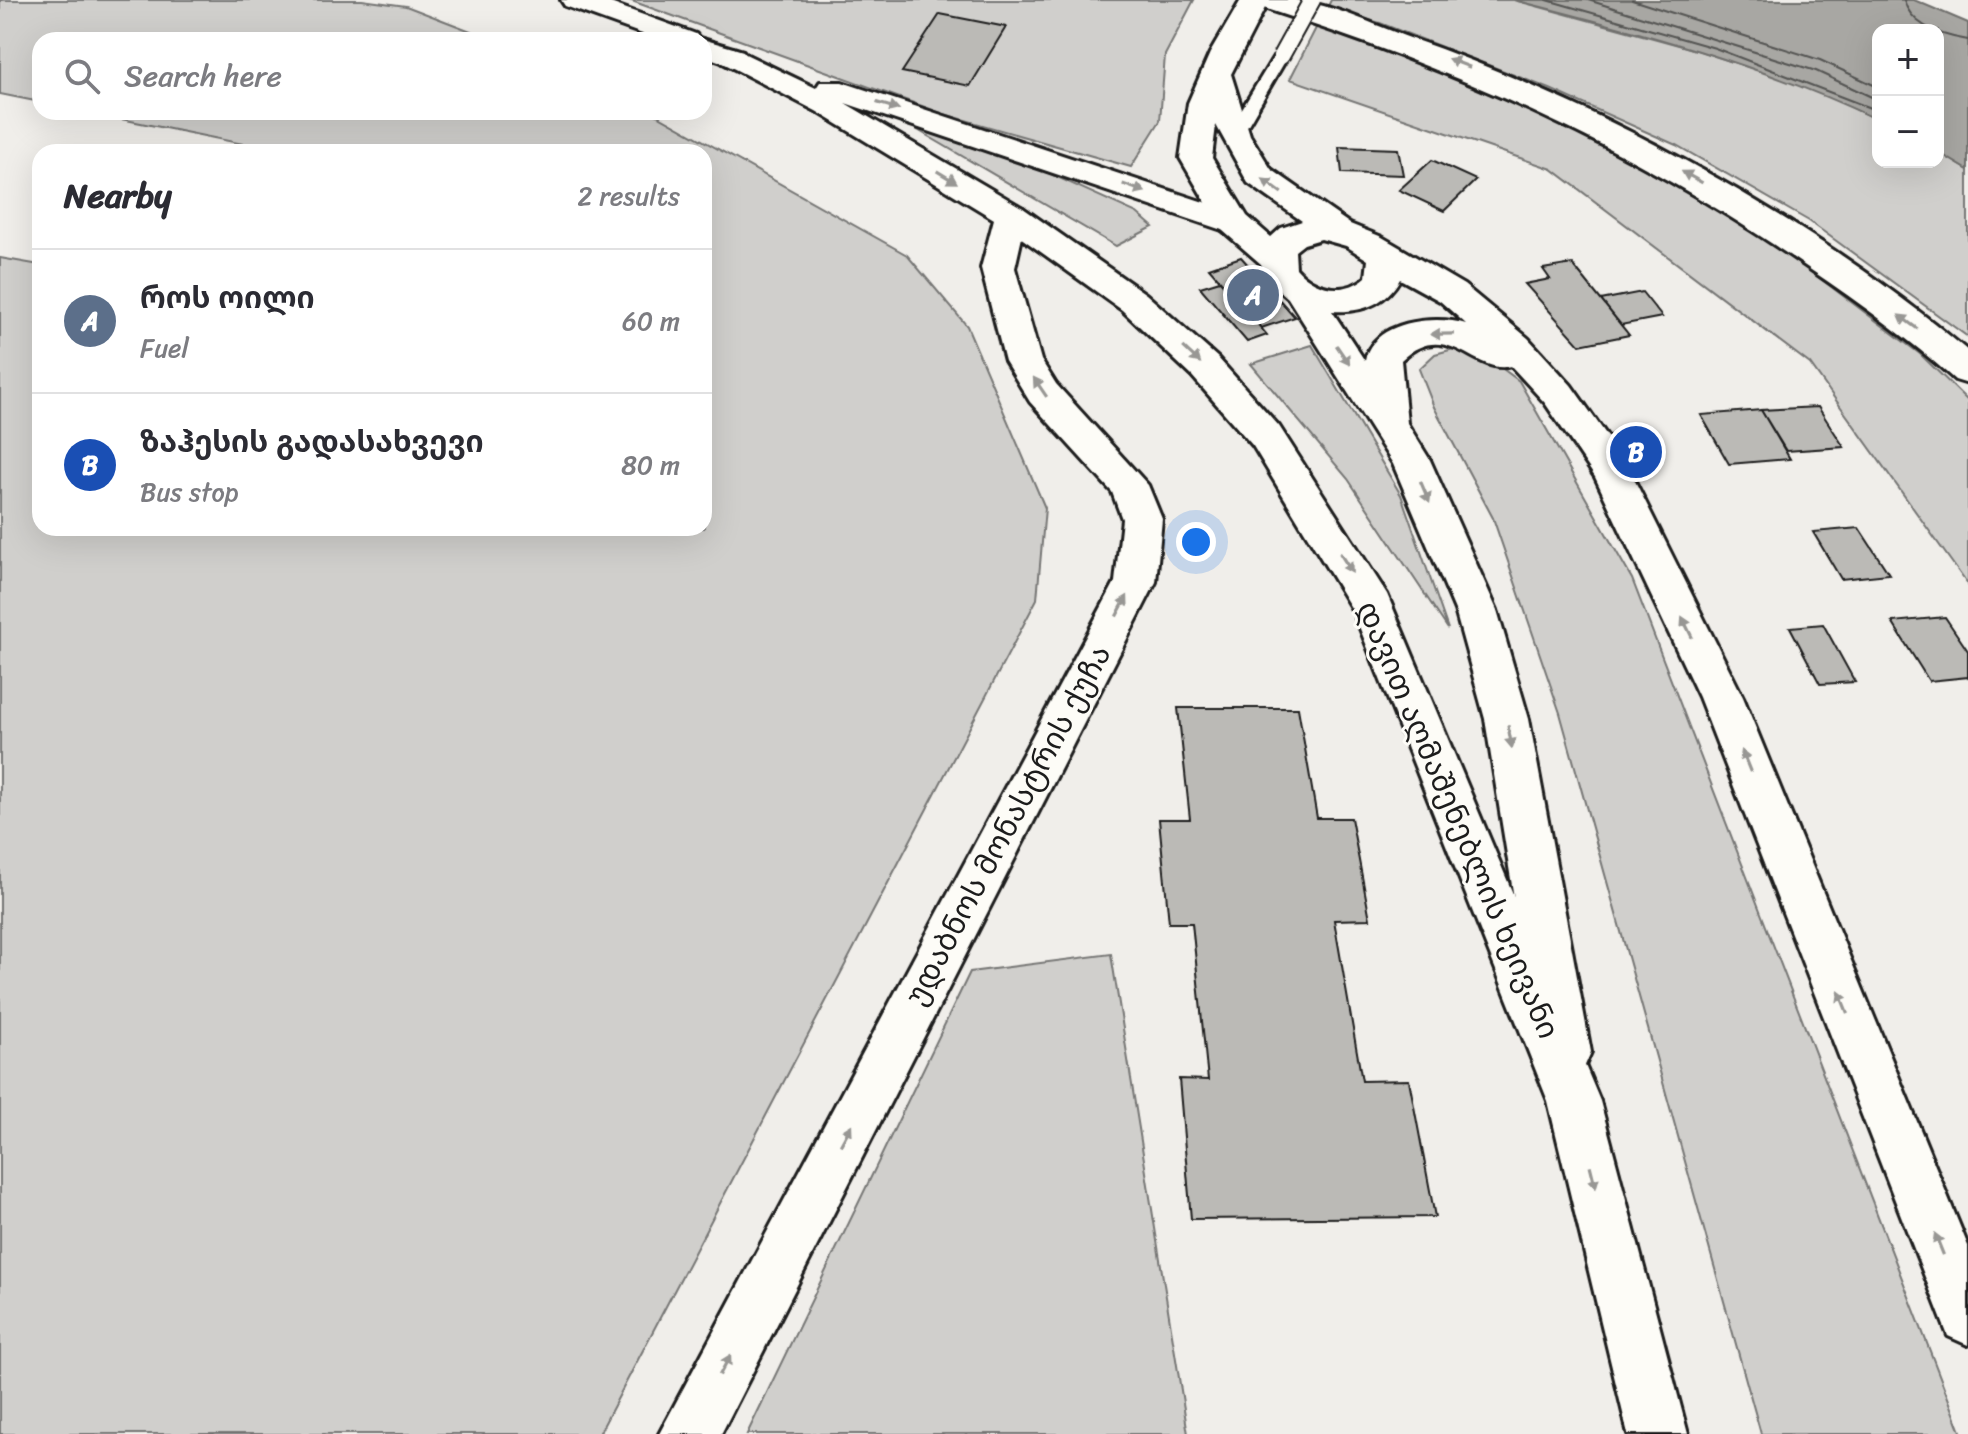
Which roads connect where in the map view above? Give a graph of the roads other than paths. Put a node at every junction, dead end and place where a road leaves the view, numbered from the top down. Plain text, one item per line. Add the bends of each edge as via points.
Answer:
1 (575, 0) edge
2 (1255, 0) edge
3 (1267, 0) edge
4 (1312, 0) edge
5 (664, 32) edge
6 (719, 52) edge
7 (1216, 75) junction
8 (1234, 135) junction
9 (1011, 215) junction
10 (1234, 223) junction
11 (1337, 230) junction
12 (1380, 253) junction
13 (1276, 259) junction
14 (1300, 290) junction
15 (1968, 371) edge
16 (1558, 394) junction
17 (1389, 423) junction
18 (1574, 1101) junction
19 (1968, 1316) edge
20 (689, 1434) edge
21 (1658, 1434) edge

1 - 5 main road
2 - 7 main road
15 -> 3 main road via 1939,344 1756,213 1609,130 1383,34
4 - 8 lane, bridge
6 -> 9 main road, დავით აღმაშენებლის ხეივანი via 827,105
6 -> 10 main road via 967,130
7 - 8 main road
7 - 10 main road via 1203,103 1196,158
11 -> 8 main road via 1259,176
9 -> 18 main road, დავით აღმაშენებლის ხეივანი via 1134,302 1205,367 1266,436 1372,606
20 -> 9 main road, უდაბნოს მონასტრის ქუჩა via 1135,582 1142,519 1129,485 1043,393 1023,361 998,268
10 - 13 main road
11 - 12 main road via 1362,238
11 - 13 main road via 1294,234 1278,249
12 - 14 main road via 1385,276 1367,294 1334,299
12 - 16 main road via 1452,293 1515,347
13 - 14 main road via 1282,276
14 -> 17 main road, დავით აღმაშენებლის ხეივანი
16 -> 17 main road via 1502,354 1452,332 1405,336 1383,357
19 -> 16 main road via 1721,697 1611,471
17 -> 18 main road, დავით აღმაშენებლის ხეივანი via 1411,460 1476,610 1507,719
18 -> 21 main road, დავით აღმაშენებლის ხეივანი

